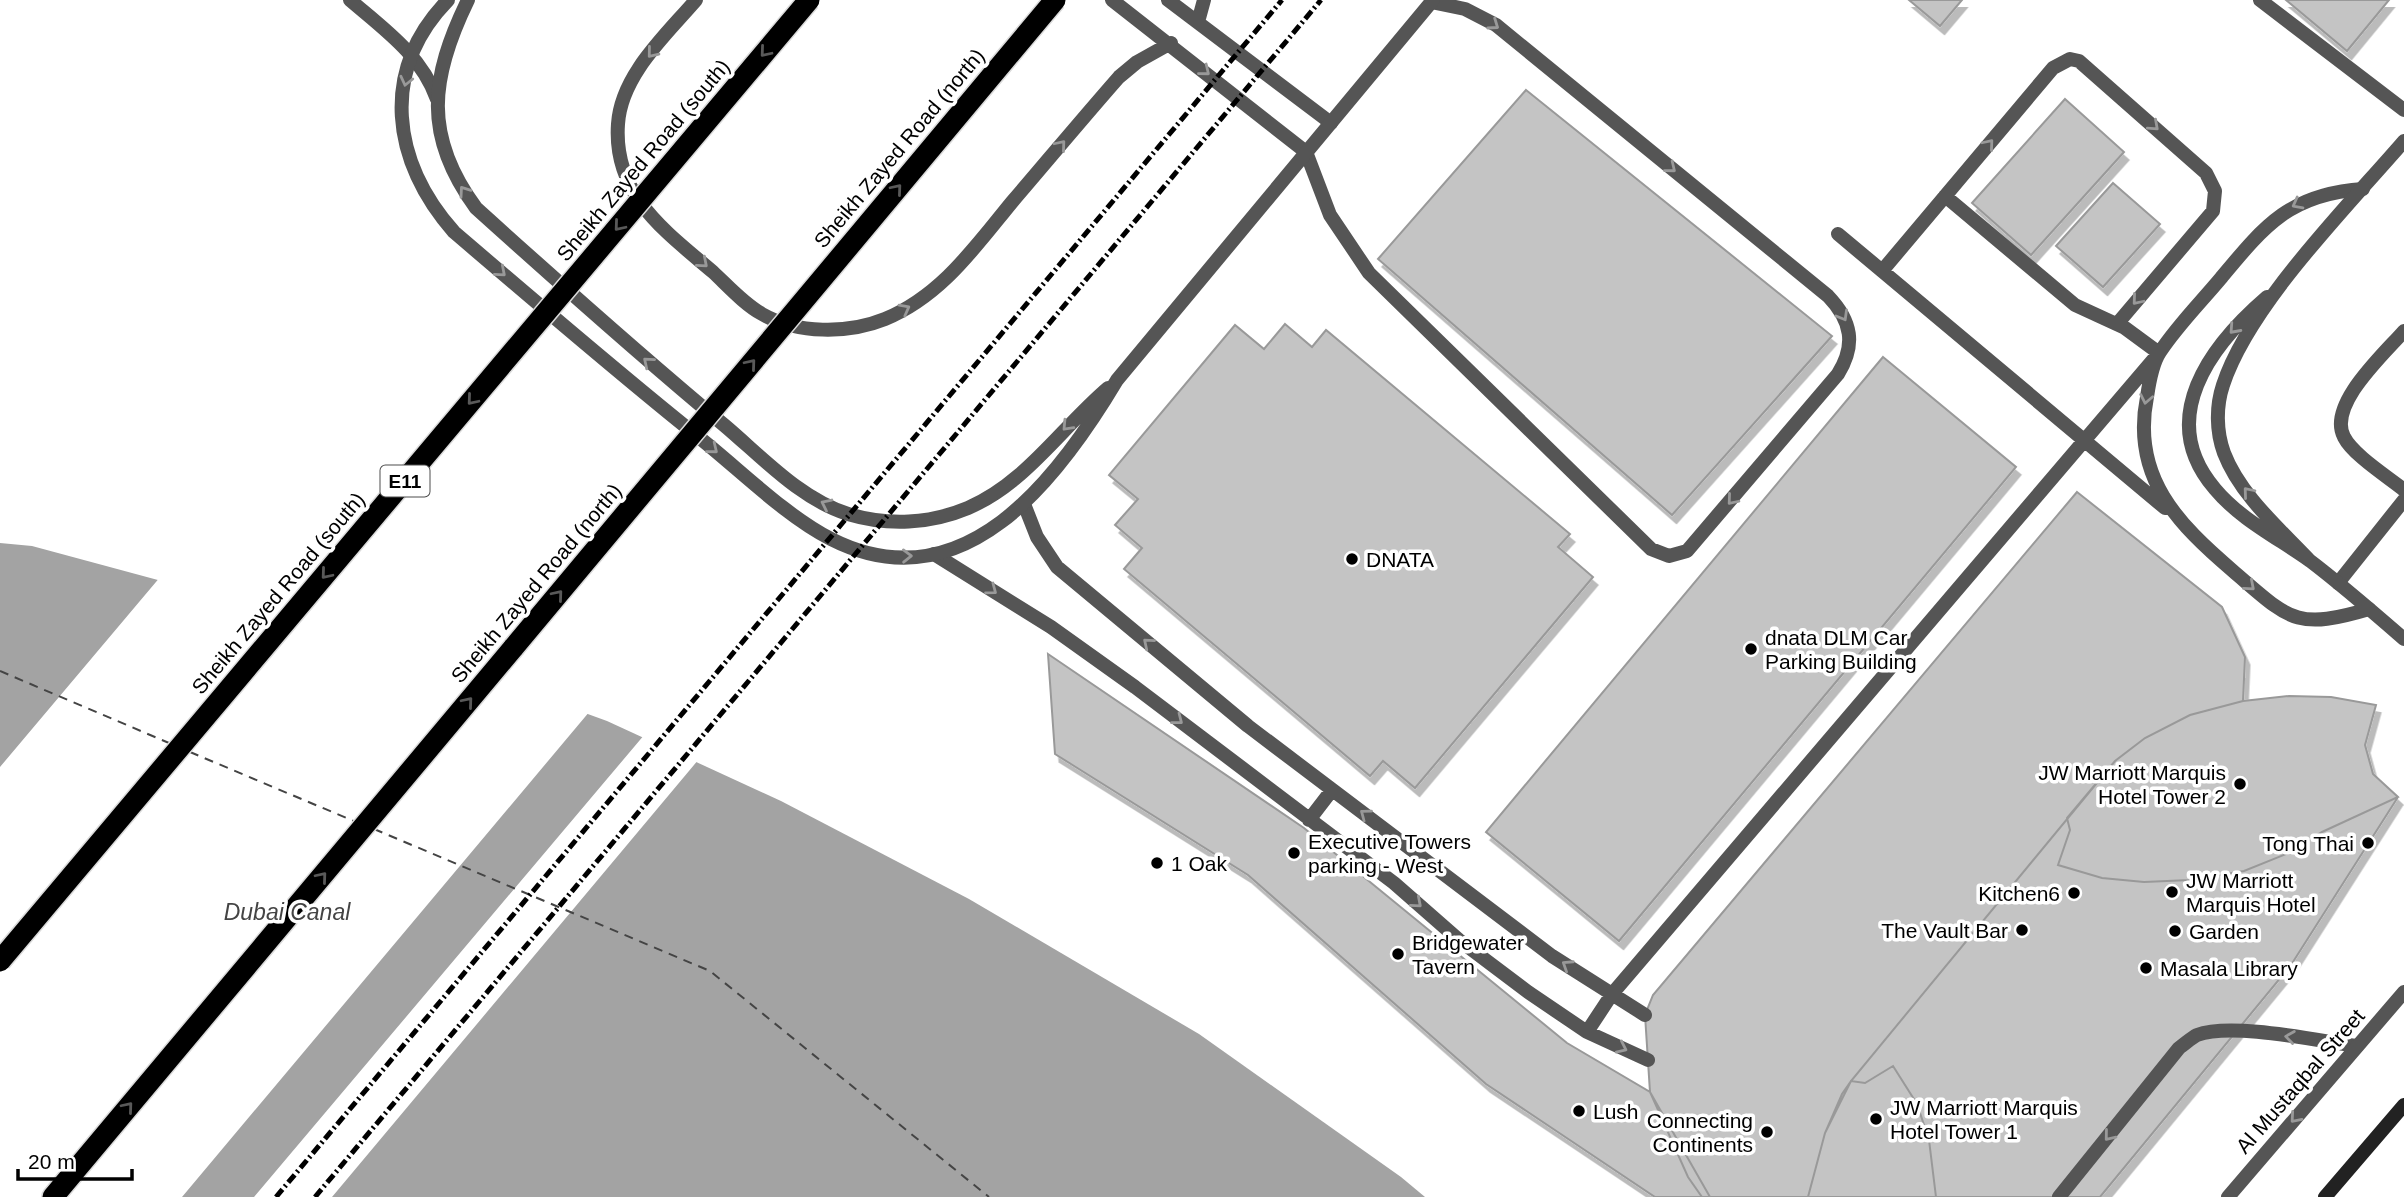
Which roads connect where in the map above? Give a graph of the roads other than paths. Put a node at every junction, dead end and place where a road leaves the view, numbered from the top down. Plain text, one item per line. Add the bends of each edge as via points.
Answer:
1 (350, 0) edge
2 (448, 0) edge
3 (468, 0) edge
4 (695, 0) edge
5 (809, 0) edge
6 (1055, 0) edge
7 (1112, 0) edge
8 (1168, 0) edge
9 (1204, 0) edge
10 (2260, 0) edge
11 (1432, 1) edge
12 (1198, 22) junction
13 (1171, 43) junction
14 (413, 56) junction
15 (436, 100) junction
16 (2404, 110) edge
17 (1331, 123) junction
18 (2404, 141) edge
19 (1306, 152) junction
20 (2363, 189) junction
21 (1945, 196) junction
22 (1838, 234) dead end
23 (1882, 271) junction
24 (2284, 282) junction
25 (2117, 324) junction
26 (2404, 331) edge
27 (2159, 353) junction
28 (1117, 380) junction
29 (2085, 443) junction
30 (2404, 490) edge
31 (2404, 500) edge
32 (1024, 504) junction
33 (2173, 514) junction
34 (934, 554) junction
35 (2310, 561) junction
36 (2338, 583) junction
37 (2369, 610) junction
38 (2404, 639) edge
39 (1332, 789) junction
40 (1309, 820) junction
41 (0, 961) edge
42 (2404, 992) edge
43 (1612, 994) junction
44 (1645, 1015) dead end
45 (1587, 1032) junction
46 (2357, 1046) junction
47 (1648, 1060) dead end
48 (2404, 1105) edge
49 (53, 1197) edge
50 (2059, 1197) edge
51 (2228, 1197) edge
52 (2325, 1197) edge

1 - 14 street
2 - 14 street
3 - 15 street via 440,70
4 -> 13 street via 635,76 624,98 618,121 623,170 630,189 654,222 761,313 817,329 882,320 932,293 1119,77
5 -> 41 highway, Sheikh Zayed Road (south) / E11, bridge
49 -> 6 highway, Sheikh Zayed Road (north), bridge
7 - 13 street
8 - 12 street
9 - 12 street
10 - 16 street
11 - 17 street
11 -> 19 street via 1465,9 1496,26 1828,296 1849,325 1851,342 1838,374 1694,545 1678,555 1651,549 1369,273 1330,215
12 - 17 street
13 -> 19 street
14 - 15 street via 430,80
14 -> 34 street via 404,83 403,137 421,189 454,232 809,526 856,549 908,557
28 -> 15 street via 1030,466 968,508 920,521 895,522 825,504 803,492 633,349 477,208 446,157
17 - 19 street
18 - 20 street
19 - 28 street
20 - 24 street
20 -> 27 street via 2335,191 2283,212 2261,230
21 - 23 street
21 - 25 street via 2075,305
21 -> 25 street via 2058,63 2070,59 2088,66 2206,173 2215,191 2213,211
22 - 23 street
23 - 29 street
35 -> 24 street via 2240,483 2219,435 2219,401 2229,369
24 -> 35 street via 2253,308 2214,352 2194,387 2189,423 2196,457 2216,490
25 - 27 street
26 - 30 street via 2347,399 2340,417 2349,444
27 - 29 street
27 -> 33 street via 2143,414 2146,450 2155,483
28 - 32 street via 1084,433
29 - 33 street
29 - 43 street
31 - 36 street
32 - 34 street via 983,536
39 -> 32 street via 1248,726 1057,568 1037,537
33 -> 37 street via 2197,540 2286,614 2315,622
34 -> 40 street via 1087,651
35 - 36 street
36 - 37 street
37 - 38 street
39 - 40 street
43 -> 39 street via 1552,956
40 -> 45 street via 1394,883 1459,940
42 - 46 street, Al Mustaqbal Street
43 - 44 street
43 - 45 street
45 -> 47 street
46 -> 50 street via 2262,1033 2197,1035 2179,1048
46 -> 51 street, Al Mustaqbal Street
48 - 52 main road

